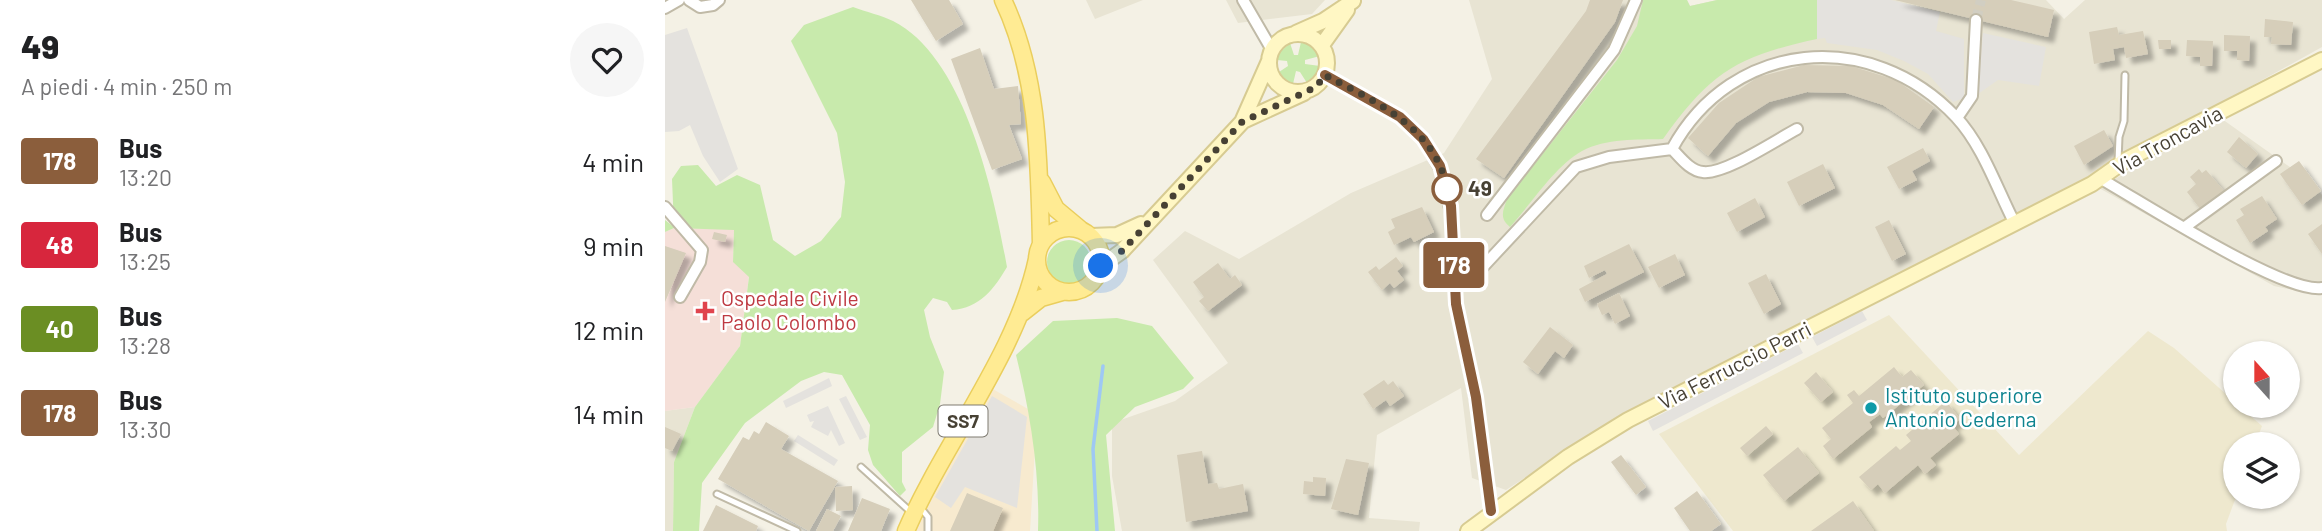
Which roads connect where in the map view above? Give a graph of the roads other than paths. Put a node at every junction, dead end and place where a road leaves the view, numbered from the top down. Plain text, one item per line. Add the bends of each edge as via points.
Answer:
1 (679, 0) edge
2 (689, 0) edge
3 (719, 0) edge
4 (1003, 0) edge
5 (1243, 0) edge
6 (1636, 0) edge
7 (1353, 1) edge
8 (665, 8) edge
9 (1976, 20) tunnel mouth
10 (1293, 34) junction
11 (1322, 45) junction
12 (1271, 55) junction
13 (2322, 60) edge
14 (1325, 75) junction
15 (2125, 75) dead end
16 (1309, 90) junction
17 (1957, 118) junction
18 (1242, 122) junction
19 (1797, 129) dead end
20 (1672, 149) junction
21 (2276, 162) dead end
22 (2115, 166) junction
23 (1039, 174) junction
24 (2101, 179) junction
25 (665, 207) edge
26 (1487, 215) dead end
27 (1149, 220) junction
28 (2015, 224) junction
29 (2185, 227) junction
30 (1087, 233) junction
31 (1039, 251) junction
32 (1101, 266) junction
33 (2322, 288) edge
34 (1455, 289) junction
35 (1062, 292) junction
36 (680, 297) dead end
37 (1022, 313) junction
38 (861, 467) dead end
39 (717, 495) dead end
40 (916, 510) junction
41 (1491, 511) junction
42 (797, 531) edge
43 (907, 531) edge
44 (928, 531) edge
45 (1468, 531) edge

1 - 8 street
2 - 3 street via 700,7
4 - 23 main road via 1025,61
5 - 12 street
6 - 26 street via 1614,50
7 - 10 street
7 - 11 street
9 - 17 street via 1972,96
10 - 11 street via 1309,35
10 - 12 street
11 - 14 street via 1328,59
12 - 16 street via 1278,84 1292,92
12 - 18 street
13 - 22 street, Via Troncavia
14 - 16 street
14 - 34 street via 1400,117 1434,154 1451,206
15 - 22 lane via 2124,121
16 - 18 street
17 - 20 street via 1927,92 1888,69 1845,58 1804,57 1769,65 1731,83 1693,116
17 - 28 street via 1976,145
18 - 27 street
19 - 20 street via 1708,172 1697,171
20 - 34 street via 1609,157 1576,167 1480,270
21 - 29 street
22 - 24 street, Via Troncavia
23 - 30 main road via 1056,209
23 - 31 main road
24 - 28 street, Via Troncavia
24 - 29 street
25 - 36 street via 702,250
27 - 30 street via 1117,235
27 - 32 street via 1122,251
28 - 41 street, Via Ferruccio Parri via 1635,416
29 - 33 street via 2272,276 2303,288
30 - 31 main road via 1063,228
30 - 32 main road via 1098,245
31 - 35 main road via 1044,280
31 - 37 main road
32 - 35 main road via 1091,284
34 - 41 street
35 - 37 main road via 1041,298
37 - 40 main road, SS7
38 - 40 lane
39 - 42 lane
40 - 43 main road, SS7
40 - 44 lane via 928,517
41 - 45 street, Via Ferruccio Parri

